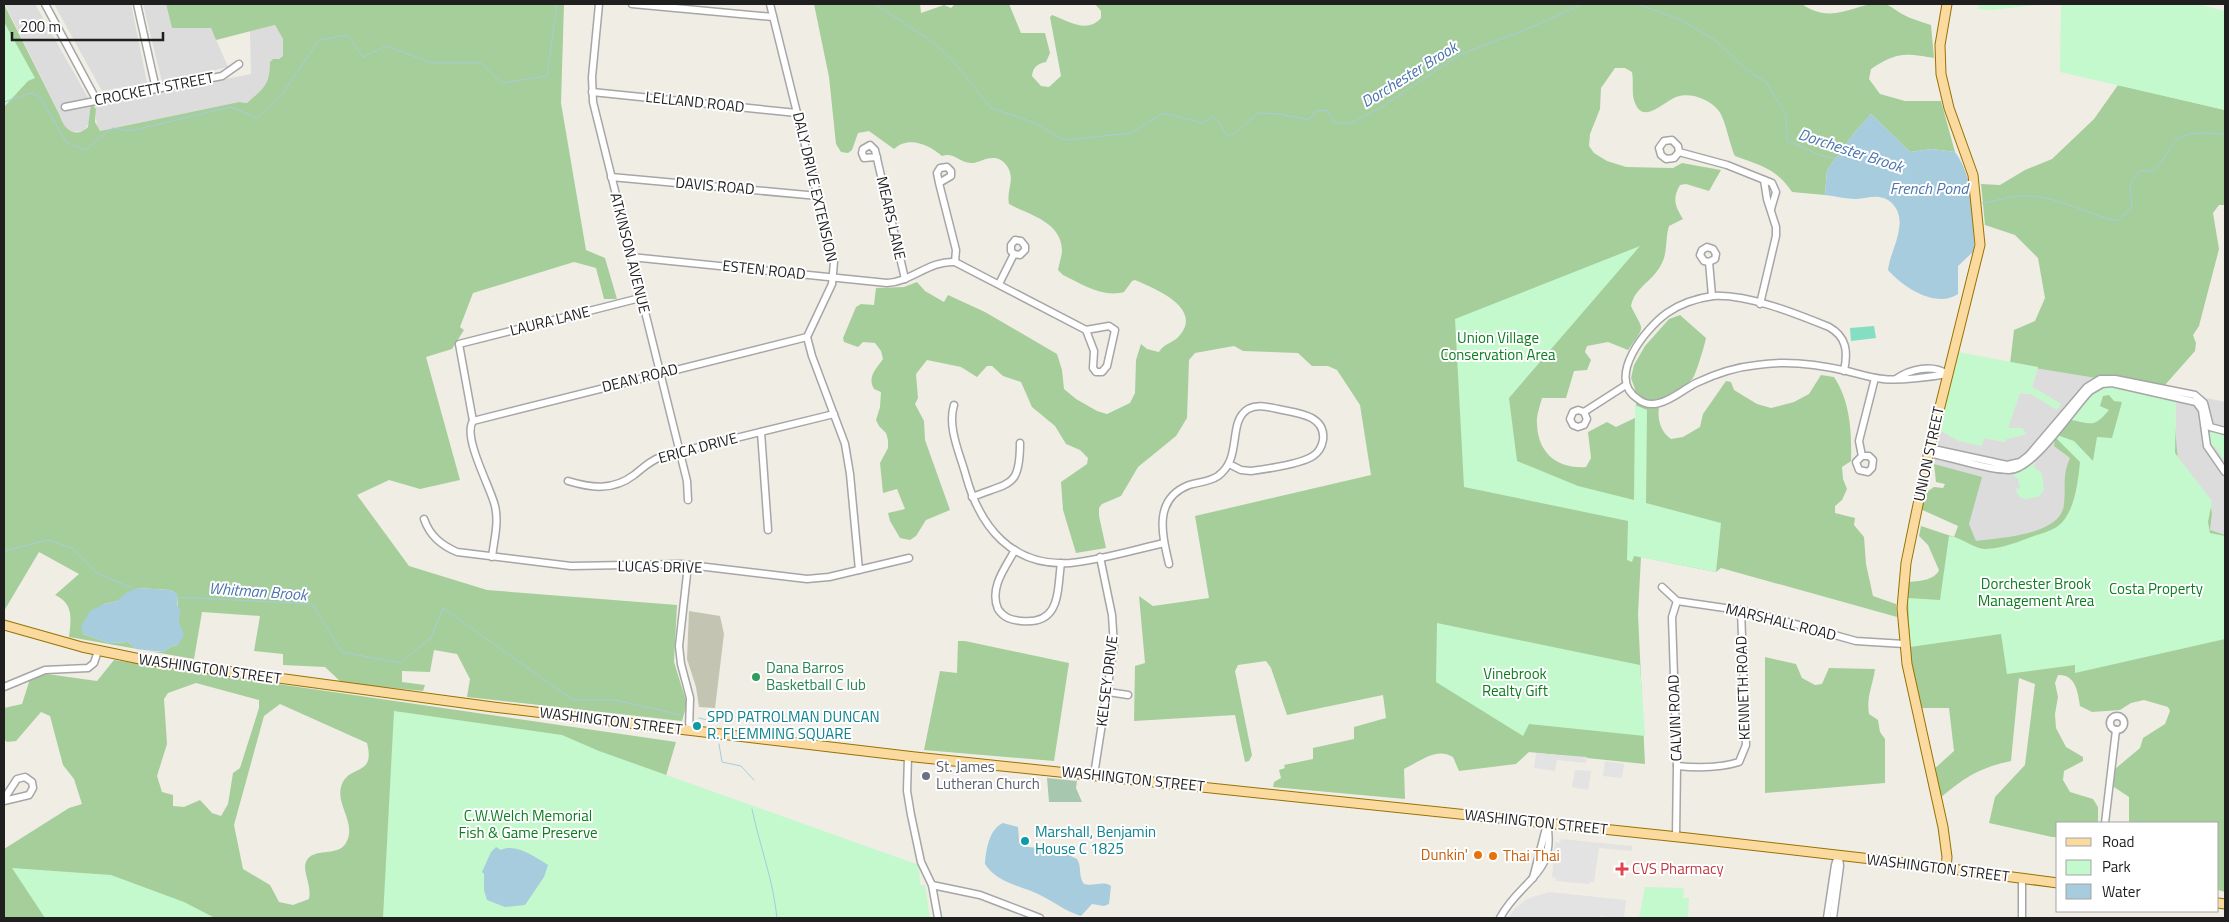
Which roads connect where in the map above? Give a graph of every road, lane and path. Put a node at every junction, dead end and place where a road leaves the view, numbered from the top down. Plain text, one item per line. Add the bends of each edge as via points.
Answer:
1 (45, 4) edge
2 (137, 4) edge
3 (599, 4) edge
4 (632, 4) edge
5 (770, 4) edge
6 (1947, 4) edge
7 (773, 17) junction
8 (239, 64) dead end
9 (156, 89) junction
10 (592, 92) junction
11 (97, 100) junction
12 (65, 107) dead end
13 (797, 113) junction
14 (1679, 152) dead end
15 (877, 158) dead end
16 (611, 177) junction
17 (940, 183) dead end
18 (818, 196) junction
19 (1014, 254) dead end
20 (631, 257) junction
21 (955, 262) junction
22 (1709, 262) dead end
23 (834, 278) junction
24 (905, 279) junction
25 (998, 284) junction
26 (1712, 296) junction
27 (640, 298) junction
28 (1760, 304) junction
29 (1086, 330) junction
30 (807, 337) junction
31 (1844, 371) junction
32 (660, 373) junction
33 (1947, 374) junction
34 (1875, 378) junction
35 (1626, 385) junction
36 (954, 405) dead end
37 (1584, 412) dead end
38 (834, 414) junction
39 (473, 420) junction
40 (2062, 420) junction
41 (2211, 428) junction
42 (2225, 431) edge
43 (761, 432) junction
44 (2205, 434) junction
45 (1020, 443) dead end
46 (1929, 451) junction
47 (680, 452) junction
48 (1862, 456) dead end
49 (1229, 464) junction
50 (2225, 472) edge
51 (568, 481) dead end
52 (972, 498) junction
53 (688, 500) dead end
54 (424, 519) dead end
55 (768, 530) dead end
56 (1164, 543) junction
57 (1015, 550) junction
58 (492, 557) junction
59 (1100, 557) junction
60 (909, 558) dead end
61 (1061, 563) junction
62 (1168, 564) dead end
63 (688, 565) junction
64 (859, 570) junction
65 (1662, 587) dead end
66 (1677, 601) junction
67 (1741, 610) junction
68 (4, 625) edge
69 (1904, 644) junction
70 (98, 651) junction
71 (4, 686) edge
72 (1108, 692) junction
73 (1128, 696) dead end
74 (689, 730) junction
75 (2116, 730) dead end
76 (908, 756) junction
77 (1677, 766) junction
78 (1094, 775) junction
79 (4, 800) edge
80 (2105, 822) edge
81 (1547, 824) junction
82 (1676, 837) junction
83 (1838, 856) junction
84 (1946, 868) junction
85 (2022, 879) junction
86 (2056, 883) edge
87 (932, 885) junction
88 (938, 918) edge
89 (1040, 918) edge
90 (1500, 918) edge
91 (1827, 918) edge
92 (1833, 918) edge
93 (2022, 918) edge

1 - 11 street
2 - 9 street
3 - 10 street, ATKINSON AVENUE
4 - 7 street
5 - 7 street, DALY DRIVE EXTENSION
6 - 33 main road, UNION STREET via 1940,45 1941,74 1973,175 1980,232 1977,265
7 - 13 street, DALY DRIVE EXTENSION
8 - 9 street, CROCKETT STREET via 225,75
9 - 11 street, CROCKETT STREET
10 - 13 street, LELLAND ROAD
10 - 16 street, ATKINSON AVENUE
11 - 12 street, CROCKETT STREET
13 - 18 street, DALY DRIVE EXTENSION
14 - 28 street via 1727,165 1764,180 1776,236
15 - 24 street, MEARS LANE
16 - 18 street, DAVIS ROAD
16 - 20 street, ATKINSON AVENUE
17 - 21 street via 956,250
18 - 23 street, DALY DRIVE EXTENSION via 834,262
19 - 25 street
20 - 23 street, ESTEN ROAD
20 - 27 street, ATKINSON AVENUE
21 - 24 street, ESTEN ROAD via 938,264
21 - 25 street
22 - 26 street
23 - 24 street, ESTEN ROAD via 887,283
23 - 30 street, DALY DRIVE EXTENSION
25 - 29 street
26 - 28 street
26 - 35 street via 1679,306 1658,321 1627,364
27 - 32 street, ATKINSON AVENUE
27 - 39 street, LAURA LANE via 459,344
28 - 31 street via 1836,330 1846,348
29 - 29 street via 1094,351 1093,368 1102,372 1106,368 1116,330 1110,326
30 - 32 street, DEAN ROAD
30 - 38 street
31 - 34 street
31 - 35 street via 1792,362 1746,366 1705,379 1666,401 1653,404 1637,399
32 - 39 street, DEAN ROAD
32 - 47 street, ATKINSON AVENUE
33 - 34 street via 1939,368 1925,368 1896,379
33 - 46 main road, UNION STREET
34 - 48 street via 1859,441
35 - 37 street
36 - 52 street via 951,423
38 - 43 street, ERICA DRIVE
38 - 64 street via 849,464
39 - 58 street via 470,427 475,449 496,510
40 - 41 street via 2092,383 2112,378 2197,396 2204,403
40 - 44 street via 2093,389 2112,383 2194,400 2201,408
40 - 46 street via 2023,466 2010,467 1938,450
41 - 42 street
41 - 44 street
43 - 47 street, ERICA DRIVE
43 - 55 street
44 - 50 street via 2208,447
45 - 52 street via 1020,466 1014,478
46 - 69 main road, UNION STREET via 1905,576 1902,608
47 - 51 street, ERICA DRIVE via 656,458 618,484 592,487
47 - 53 street, ATKINSON AVENUE
49 - 49 street via 1238,422 1242,414 1254,407 1264,406 1308,416 1321,428 1321,447 1309,458 1247,472
49 - 56 street via 1214,479 1183,488 1169,500 1161,524
52 - 57 street via 993,532
54 - 58 street, LUCAS DRIVE via 432,535 450,549
56 - 59 street
56 - 62 street
57 - 61 street
57 - 61 street via 999,579 995,594 998,609 1011,620 1035,622 1049,615 1055,604
58 - 63 street, LUCAS DRIVE via 571,566
59 - 61 street
59 - 72 street, KELSEY DRIVE via 1114,636
60 - 64 street, LUCAS DRIVE
63 - 64 street, LUCAS DRIVE via 807,578
63 - 74 street via 679,646 690,698
65 - 66 street
66 - 67 street, MARSHALL ROAD
66 - 77 street, CALVIN ROAD via 1672,617
67 - 69 street, MARSHALL ROAD via 1856,641
67 - 77 street, KENNETH ROAD via 1746,745 1743,754 1739,762 1733,764 1705,768
68 - 70 main road, WASHINGTON STREET
69 - 84 main road, UNION STREET via 1944,833
70 - 71 street via 94,663 88,668 41,671
70 - 74 main road, WASHINGTON STREET via 177,665
72 - 73 street
72 - 78 street, KELSEY DRIVE
74 - 76 main road, WASHINGTON STREET
75 - 80 street
76 - 78 main road, WASHINGTON STREET
76 - 87 street via 911,815 921,862
77 - 82 street, CALVIN ROAD
78 - 81 main road, WASHINGTON STREET
79 - 79 street via 17,779 25,777 32,782 33,790 29,795
81 - 82 main road, WASHINGTON STREET
81 - 90 street via 1549,836 1541,870
82 - 83 main road, WASHINGTON STREET
83 - 84 main road, WASHINGTON STREET
83 - 91 street
83 - 92 street via 1840,866
84 - 85 main road, WASHINGTON STREET
85 - 86 main road, WASHINGTON STREET
85 - 93 street
87 - 88 street
87 - 89 street via 980,895

